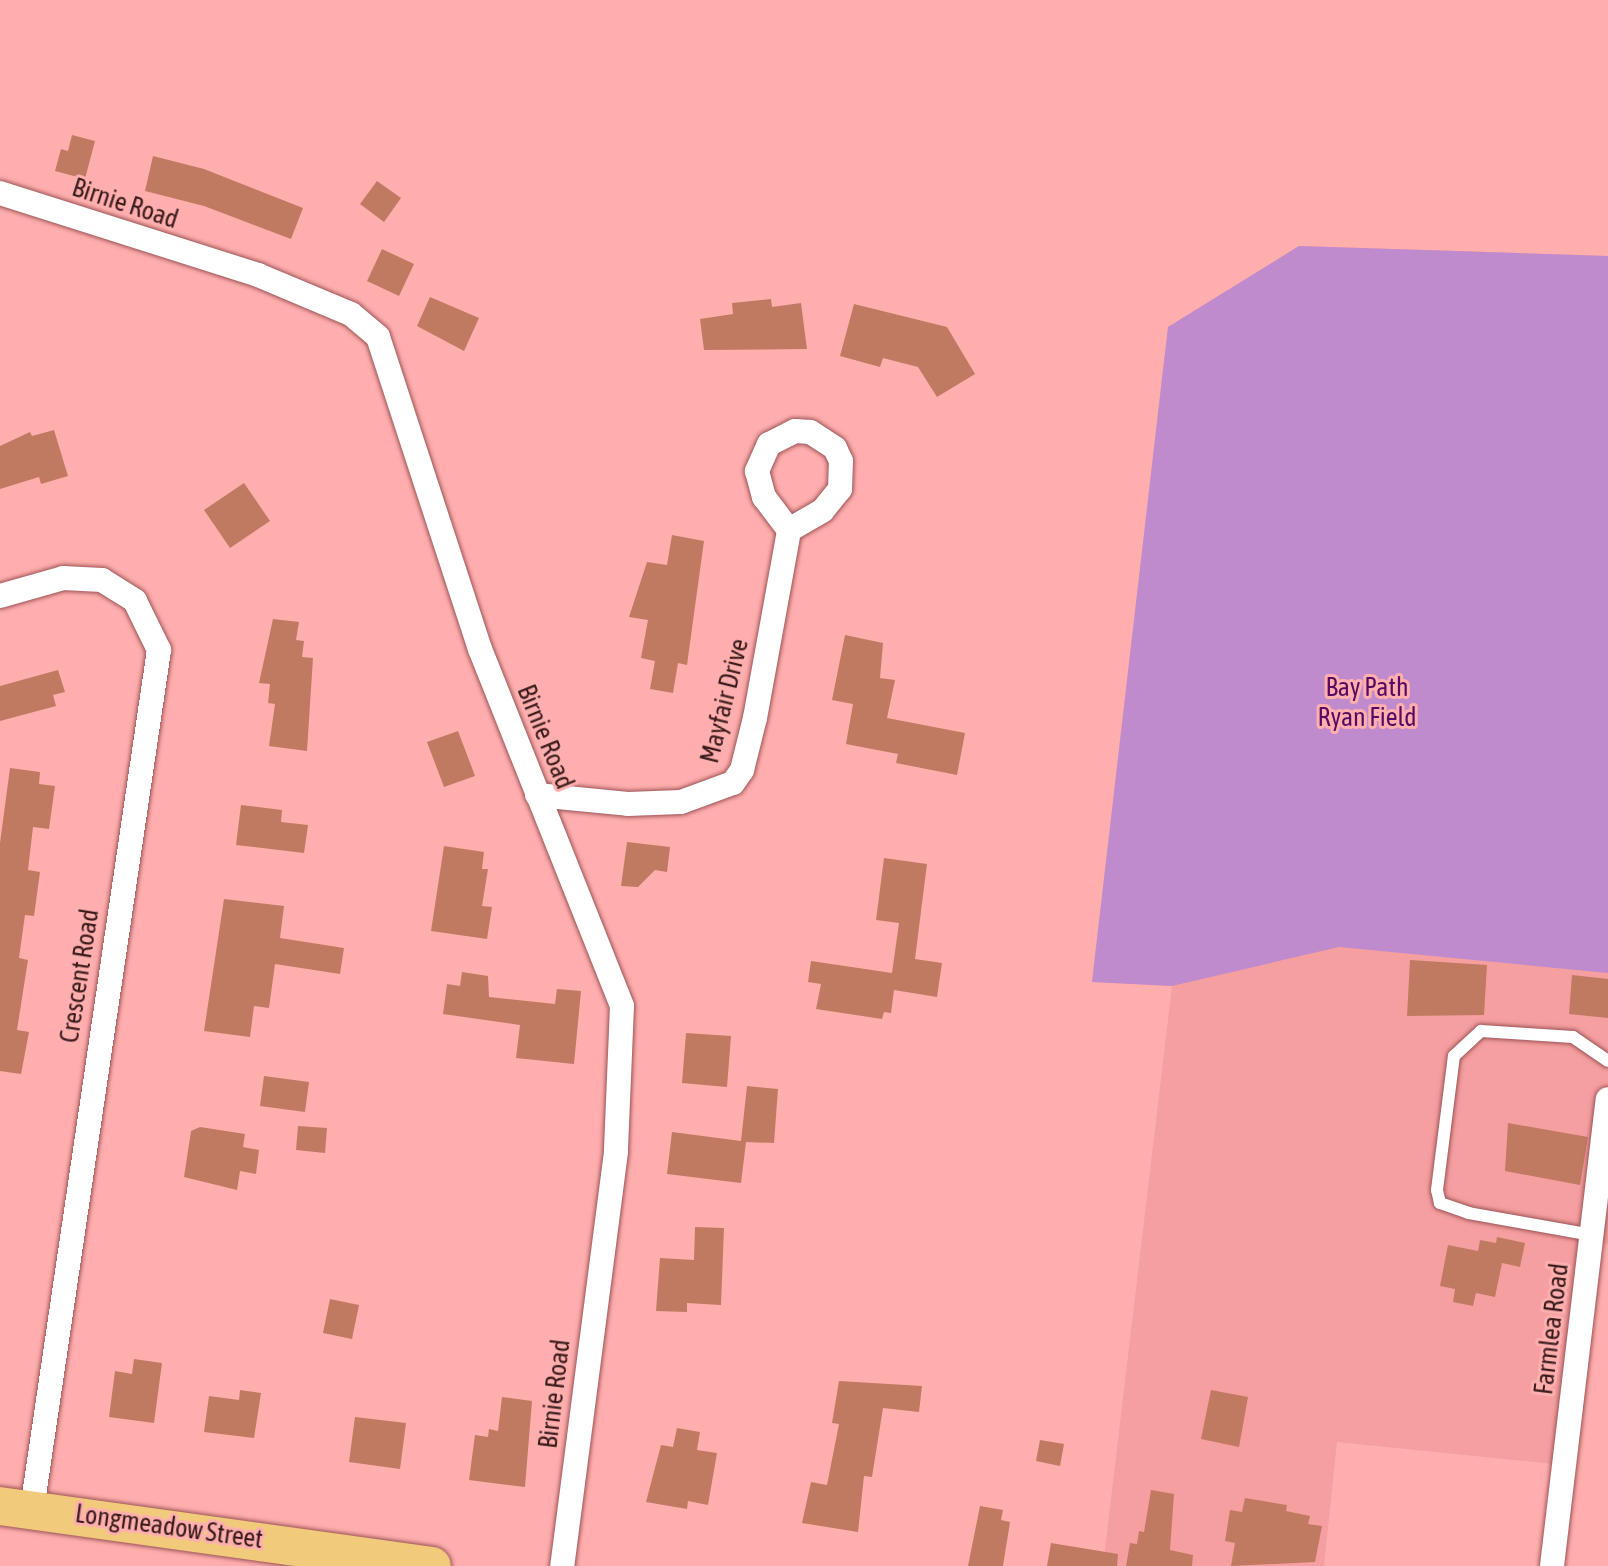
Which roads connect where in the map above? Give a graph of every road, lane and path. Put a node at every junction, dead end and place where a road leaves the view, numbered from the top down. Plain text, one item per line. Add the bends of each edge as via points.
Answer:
1 (0, 193) edge
2 (789, 530) dead end
3 (0, 596) edge
4 (537, 795) junction
5 (1608, 1061) edge
6 (1608, 1099) edge
7 (1592, 1235) junction
8 (16, 1508) edge
9 (313, 1557) edge
10 (432, 1566) edge
11 (562, 1566) edge
12 (1552, 1566) edge

1 - 4 street, Birnie Road via 244,270 338,308 375,331 480,649
2 - 4 street, Mayfair Drive via 739,777 720,791 681,802 628,804
3 - 8 street, Crescent Road via 63,578 111,584 143,611 157,640 159,661
4 - 11 street, Birnie Road via 608,964 623,1025 616,1152
5 - 7 lane via 1573,1037 1481,1031 1454,1056 1437,1190 1440,1203 1469,1213
6 - 7 street, Farmlea Road
7 - 12 street, Farmlea Road
8 - 9 main road, Longmeadow Street
9 - 10 main road, Longmeadow Street

